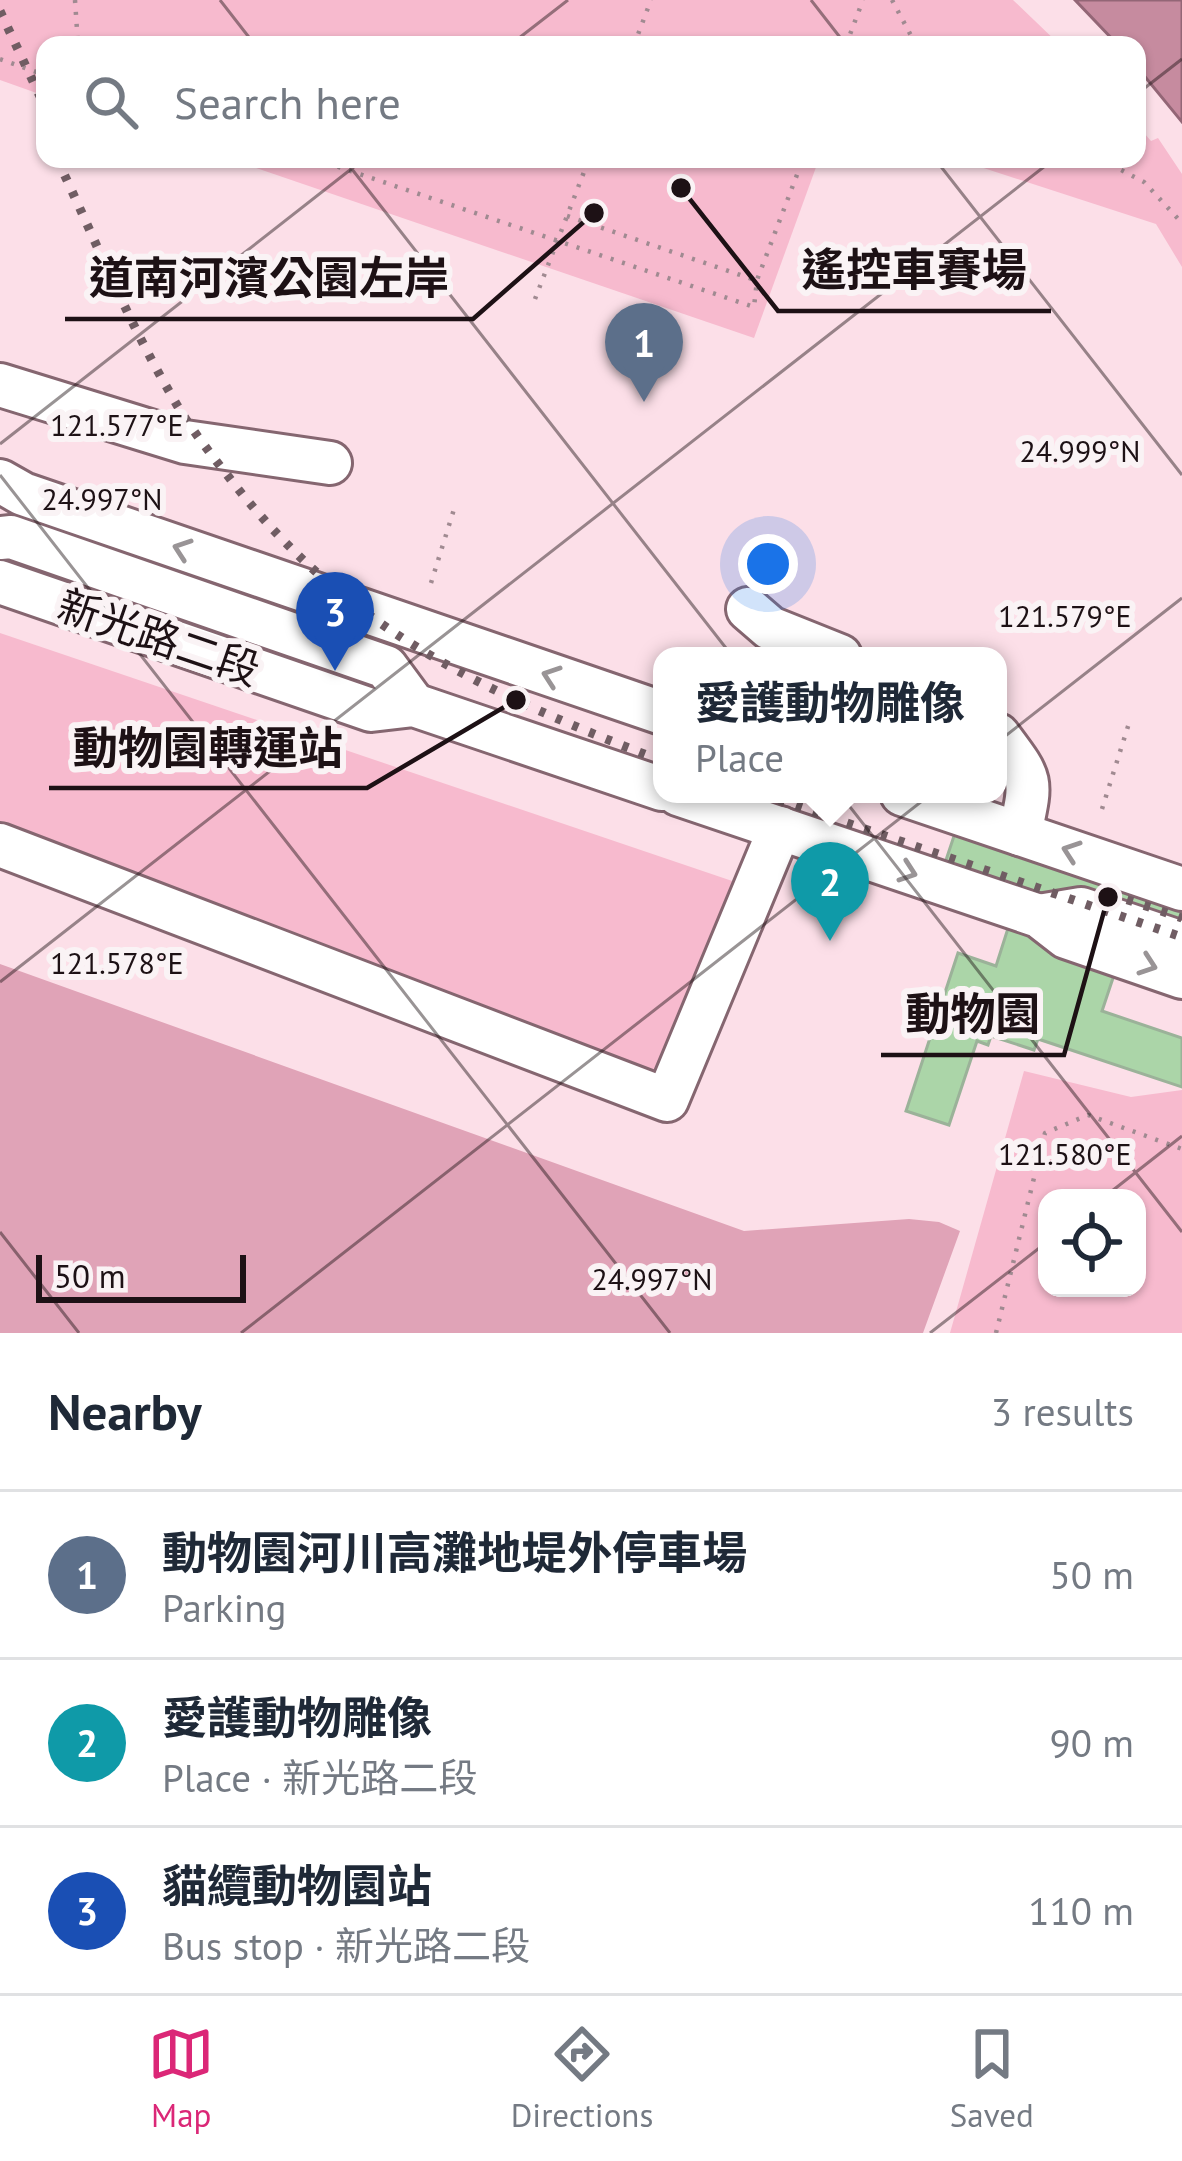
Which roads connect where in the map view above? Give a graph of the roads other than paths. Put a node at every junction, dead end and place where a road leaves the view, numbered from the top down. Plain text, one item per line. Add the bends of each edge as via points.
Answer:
1 (0, 385) edge
2 (330, 463) dead end
3 (8, 489) edge
4 (0, 538) edge
5 (0, 582) edge
6 (748, 609) dead end
7 (818, 647) edge
8 (414, 706) junction
9 (653, 710) edge
10 (1007, 747) edge
11 (653, 786) edge
12 (705, 803) edge
13 (929, 803) edge
14 (780, 828) junction
15 (1020, 834) junction
16 (0, 844) edge
17 (1182, 889) edge
18 (1039, 916) junction
19 (1182, 943) edge
20 (1182, 977) edge

1 - 2 street via 185,442
9 -> 3 street
4 - 8 street via 386,667
5 - 8 street, 新光路二段 via 371,710
6 - 7 street via 770,628
8 - 11 street, 新光路二段
10 - 15 street via 1030,785
12 - 14 street
13 - 15 street
14 - 16 street via 668,1100
14 -> 18 street
17 -> 15 street
18 - 19 street via 1081,909
18 -> 20 street via 1066,937

